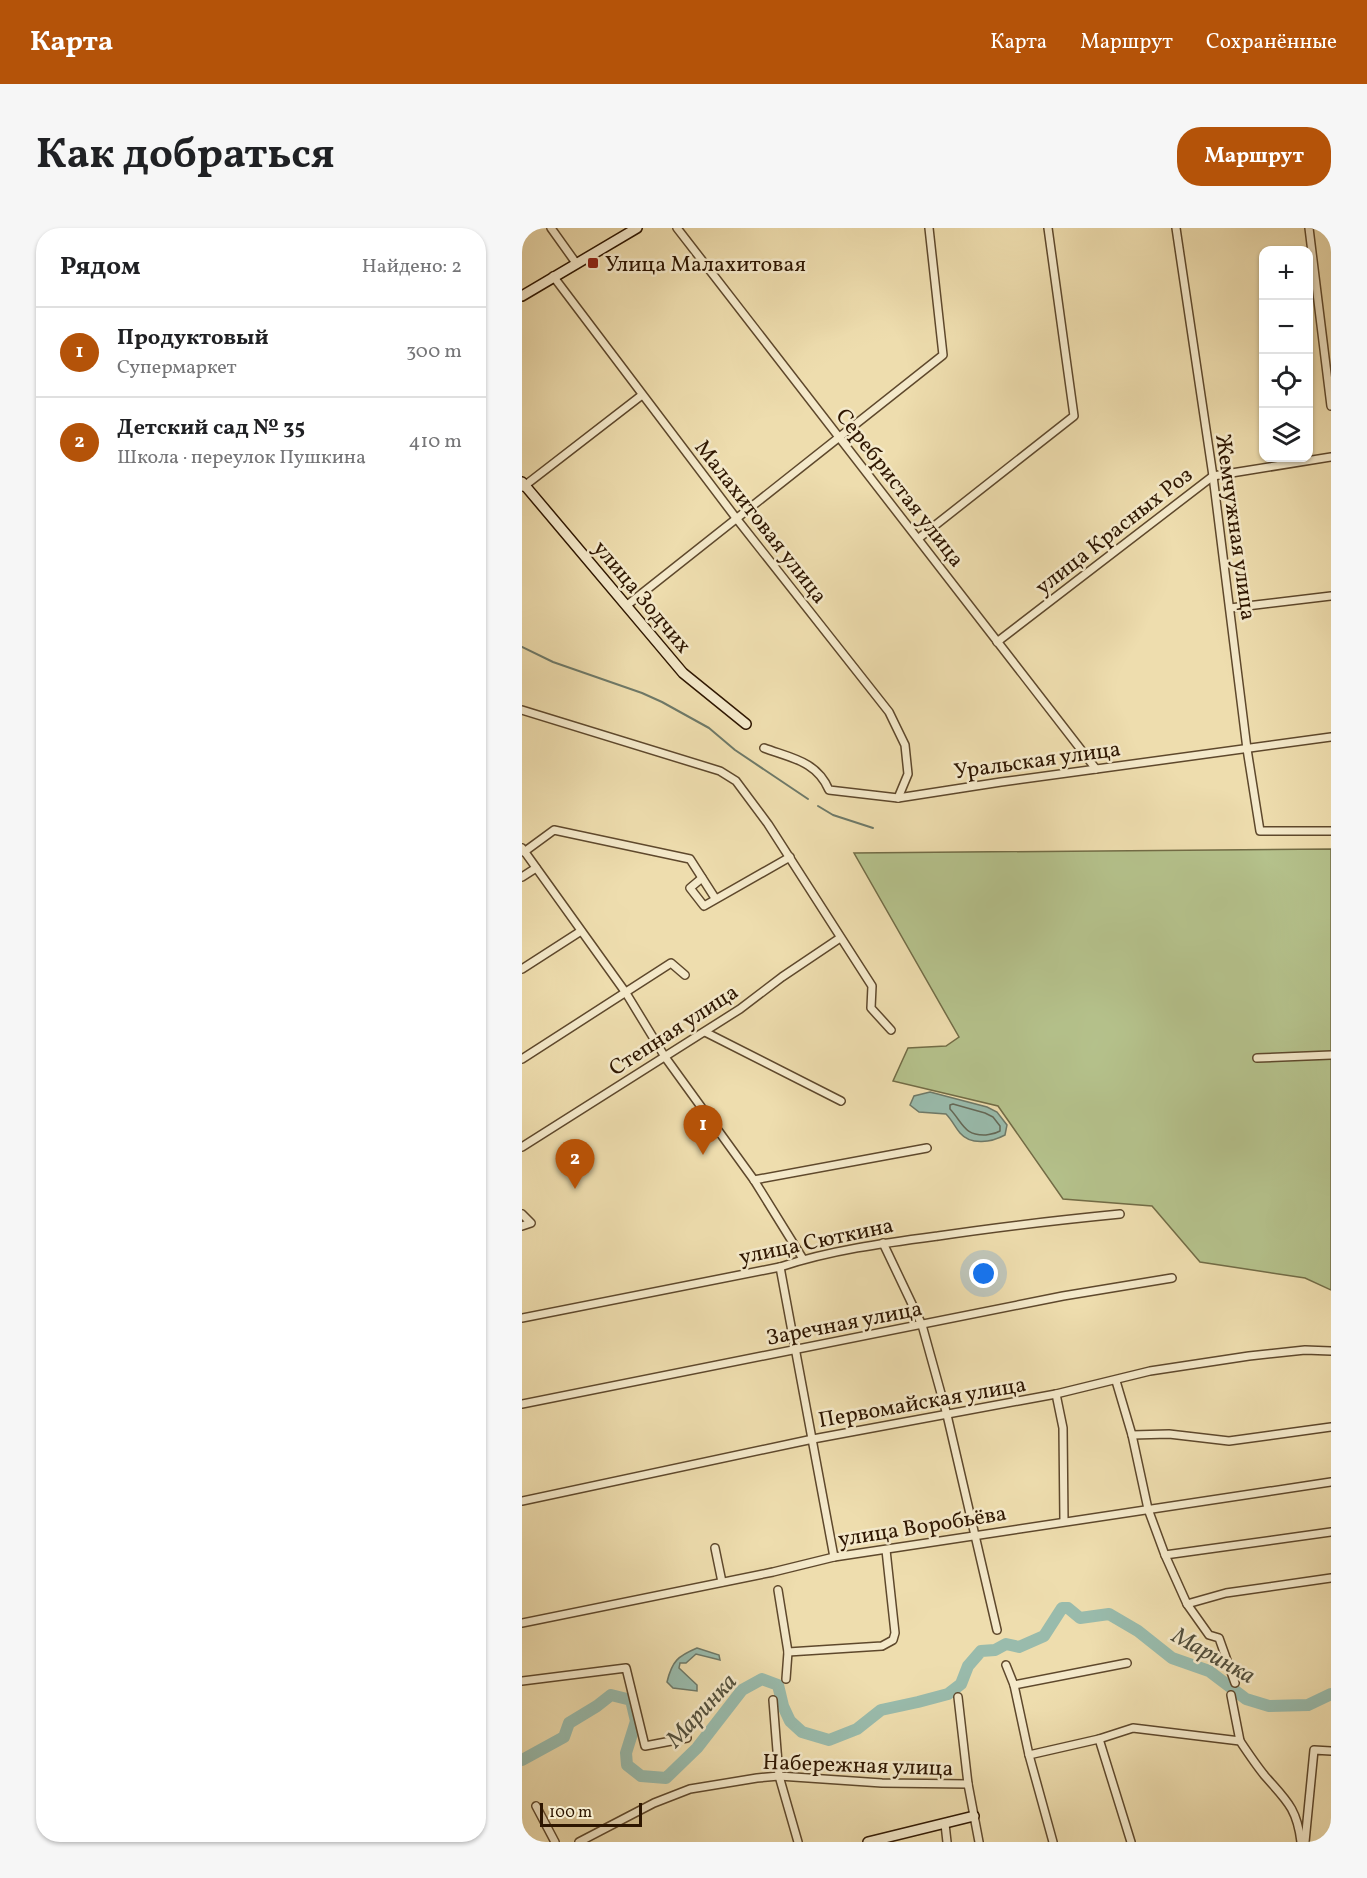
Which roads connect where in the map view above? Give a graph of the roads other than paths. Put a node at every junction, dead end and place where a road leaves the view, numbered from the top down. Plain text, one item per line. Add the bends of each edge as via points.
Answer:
1 (551, 228) edge
2 (637, 228) edge
3 (678, 228) edge
4 (929, 228) edge
5 (1048, 228) edge
6 (1176, 228) edge
7 (1309, 228) edge
8 (576, 263) junction
9 (553, 276) junction
10 (522, 296) edge
11 (642, 395) junction
12 (1331, 406) edge
13 (839, 436) junction
14 (1331, 457) edge
15 (1213, 476) junction
16 (523, 485) edge
17 (736, 518) junction
18 (920, 538) junction
19 (1331, 596) edge
20 (626, 606) junction
21 (1230, 608) junction
22 (997, 642) junction
23 (522, 710) edge
24 (746, 724) dead end
25 (1331, 737) edge
26 (764, 748) dead end
27 (1247, 749) junction
28 (1096, 769) junction
29 (898, 798) junction
30 (1331, 831) edge
31 (523, 850) edge
32 (790, 857) junction
33 (536, 868) junction
34 (522, 877) edge
35 (702, 878) junction
36 (715, 898) junction
37 (581, 931) junction
38 (840, 938) junction
39 (522, 969) edge
40 (685, 975) dead end
41 (626, 993) junction
42 (891, 1030) dead end
43 (705, 1032) junction
44 (1331, 1055) edge
45 (665, 1058) junction
46 (1257, 1058) dead end
47 (522, 1059) edge
48 (841, 1101) dead end
49 (522, 1147) edge
50 (927, 1148) dead end
51 (754, 1180) junction
52 (522, 1214) edge
53 (1120, 1214) dead end
54 (522, 1226) edge
55 (883, 1243) junction
56 (803, 1259) junction
57 (780, 1267) junction
58 (1172, 1278) dead end
59 (522, 1318) edge
60 (922, 1325) junction
61 (795, 1351) junction
62 (1331, 1351) edge
63 (1116, 1381) junction
64 (1056, 1394) junction
65 (522, 1404) edge
66 (947, 1415) junction
67 (1331, 1427) edge
68 (1132, 1435) junction
69 (813, 1439) junction
70 (1331, 1482) edge
71 (522, 1501) edge
72 (1148, 1509) junction
73 (1064, 1521) junction
74 (1331, 1532) edge
75 (975, 1535) junction
76 (715, 1548) dead end
77 (886, 1550) junction
78 (1166, 1555) junction
79 (834, 1557) junction
80 (1331, 1578) edge
81 (722, 1582) junction
82 (778, 1590) dead end
83 (1187, 1604) junction
84 (522, 1623) edge
85 (997, 1630) dead end
86 (788, 1652) junction
87 (1127, 1663) dead end
88 (1006, 1665) dead end
89 (786, 1679) dead end
90 (522, 1681) edge
91 (1235, 1683) dead end
92 (1014, 1685) junction
93 (1231, 1695) dead end
94 (958, 1697) dead end
95 (773, 1700) dead end
96 (687, 1738) dead end
97 (1099, 1739) junction
98 (1240, 1741) junction
99 (1331, 1751) edge
100 (1029, 1755) junction
101 (779, 1776) junction
102 (968, 1784) junction
103 (536, 1806) dead end
104 (974, 1816) junction
105 (945, 1824) junction
106 (555, 1842) edge
107 (579, 1842) edge
108 (798, 1842) edge
109 (868, 1842) edge
110 (947, 1842) edge
111 (979, 1842) edge
112 (1053, 1842) edge
113 (1131, 1842) edge
114 (1303, 1842) edge

1 - 8 street
2 - 8 street
3 - 13 street, Серебристая улица
4 - 13 street via 944,355
5 - 18 street via 1074,416
6 - 15 street, Жемчужная улица
7 - 12 street
8 - 9 street
9 - 10 street
9 - 11 street, Малахитовая улица
11 - 16 street
11 - 17 street, Малахитовая улица
13 - 17 street
13 - 18 street, Серебристая улица
14 - 15 street, улица Красных Роз
15 - 21 street, Жемчужная улица
15 - 22 street, улица Красных Роз
16 - 20 street, улица Зодчих
17 - 20 street
17 - 29 street, Малахитовая улица via 889,712 905,746 908,774
18 - 22 street, Серебристая улица
19 - 21 street
20 - 24 street, улица Зодчих via 683,673
21 - 27 street, Жемчужная улица
22 - 28 street, Серебристая улица
23 - 32 street via 720,771 736,781
25 - 27 street, Уральская улица
26 - 29 street, Уральская улица via 809,764 824,777 829,790
27 - 28 street, Уральская улица
27 - 30 street, Жемчужная улица via 1260,831
28 - 29 street, Уральская улица
31 - 33 street
31 - 35 street via 554,830 690,859
32 - 36 street
32 - 38 street
33 - 34 street
33 - 37 street
35 - 36 street
35 - 36 street via 690,888 704,906
37 - 39 street
37 - 41 street
38 - 42 street via 872,986 871,1008
38 - 43 street, Степная улица
40 - 41 street via 671,963
41 - 45 street
41 - 47 street
43 - 45 street, Степная улица
43 - 48 street
44 - 46 street
45 - 49 street, Степная улица
45 - 51 street
50 - 51 street
51 - 56 street
52 - 54 street via 531,1223
53 - 55 street, улица Сюткина
55 - 56 street, улица Сюткина
55 - 60 street
56 - 57 street, улица Сюткина
57 - 59 street, улица Сюткина
57 - 61 street
58 - 60 street, Заречная улица
60 - 61 street, Заречная улица
60 - 66 street
61 - 65 street, Заречная улица
61 - 69 street
62 - 63 street, Первомайская улица via 1250,1356 1150,1371
63 - 64 street, Первомайская улица
63 - 68 street
64 - 66 street, Первомайская улица
64 - 73 street via 1063,1428
66 - 69 street, Первомайская улица
66 - 75 street
67 - 68 street via 1229,1442 1169,1434
68 - 72 street
69 - 71 street, Первомайская улица
69 - 79 street
70 - 72 street, улица Воробьёва
72 - 73 street, улица Воробьёва
72 - 78 street
73 - 75 street, улица Воробьёва
74 - 78 street
75 - 77 street, улица Воробьёва
75 - 85 street
76 - 81 street
77 - 79 street, улица Воробьёва
77 - 86 street via 893,1640 882,1646
78 - 83 street
79 - 81 street, улица Воробьёва
80 - 83 street via 1226,1593
81 - 84 street, улица Воробьёва
82 - 86 street
83 - 91 street via 1209,1635 1219,1638
86 - 89 street
87 - 92 street
88 - 92 street
90 - 96 street via 626,1668 645,1746
92 - 100 street
93 - 98 street
94 - 102 street
95 - 101 street
97 - 98 street via 1133,1728
97 - 100 street
97 - 113 street
98 - 114 street via 1290,1803
99 - 114 street via 1314,1750
100 - 112 street
101 - 102 street, Набережная улица
101 - 107 street, Набережная улица via 690,1789
101 - 108 street
102 - 104 street
103 - 106 street
104 - 105 street
104 - 111 street
105 - 109 street
105 - 110 street

